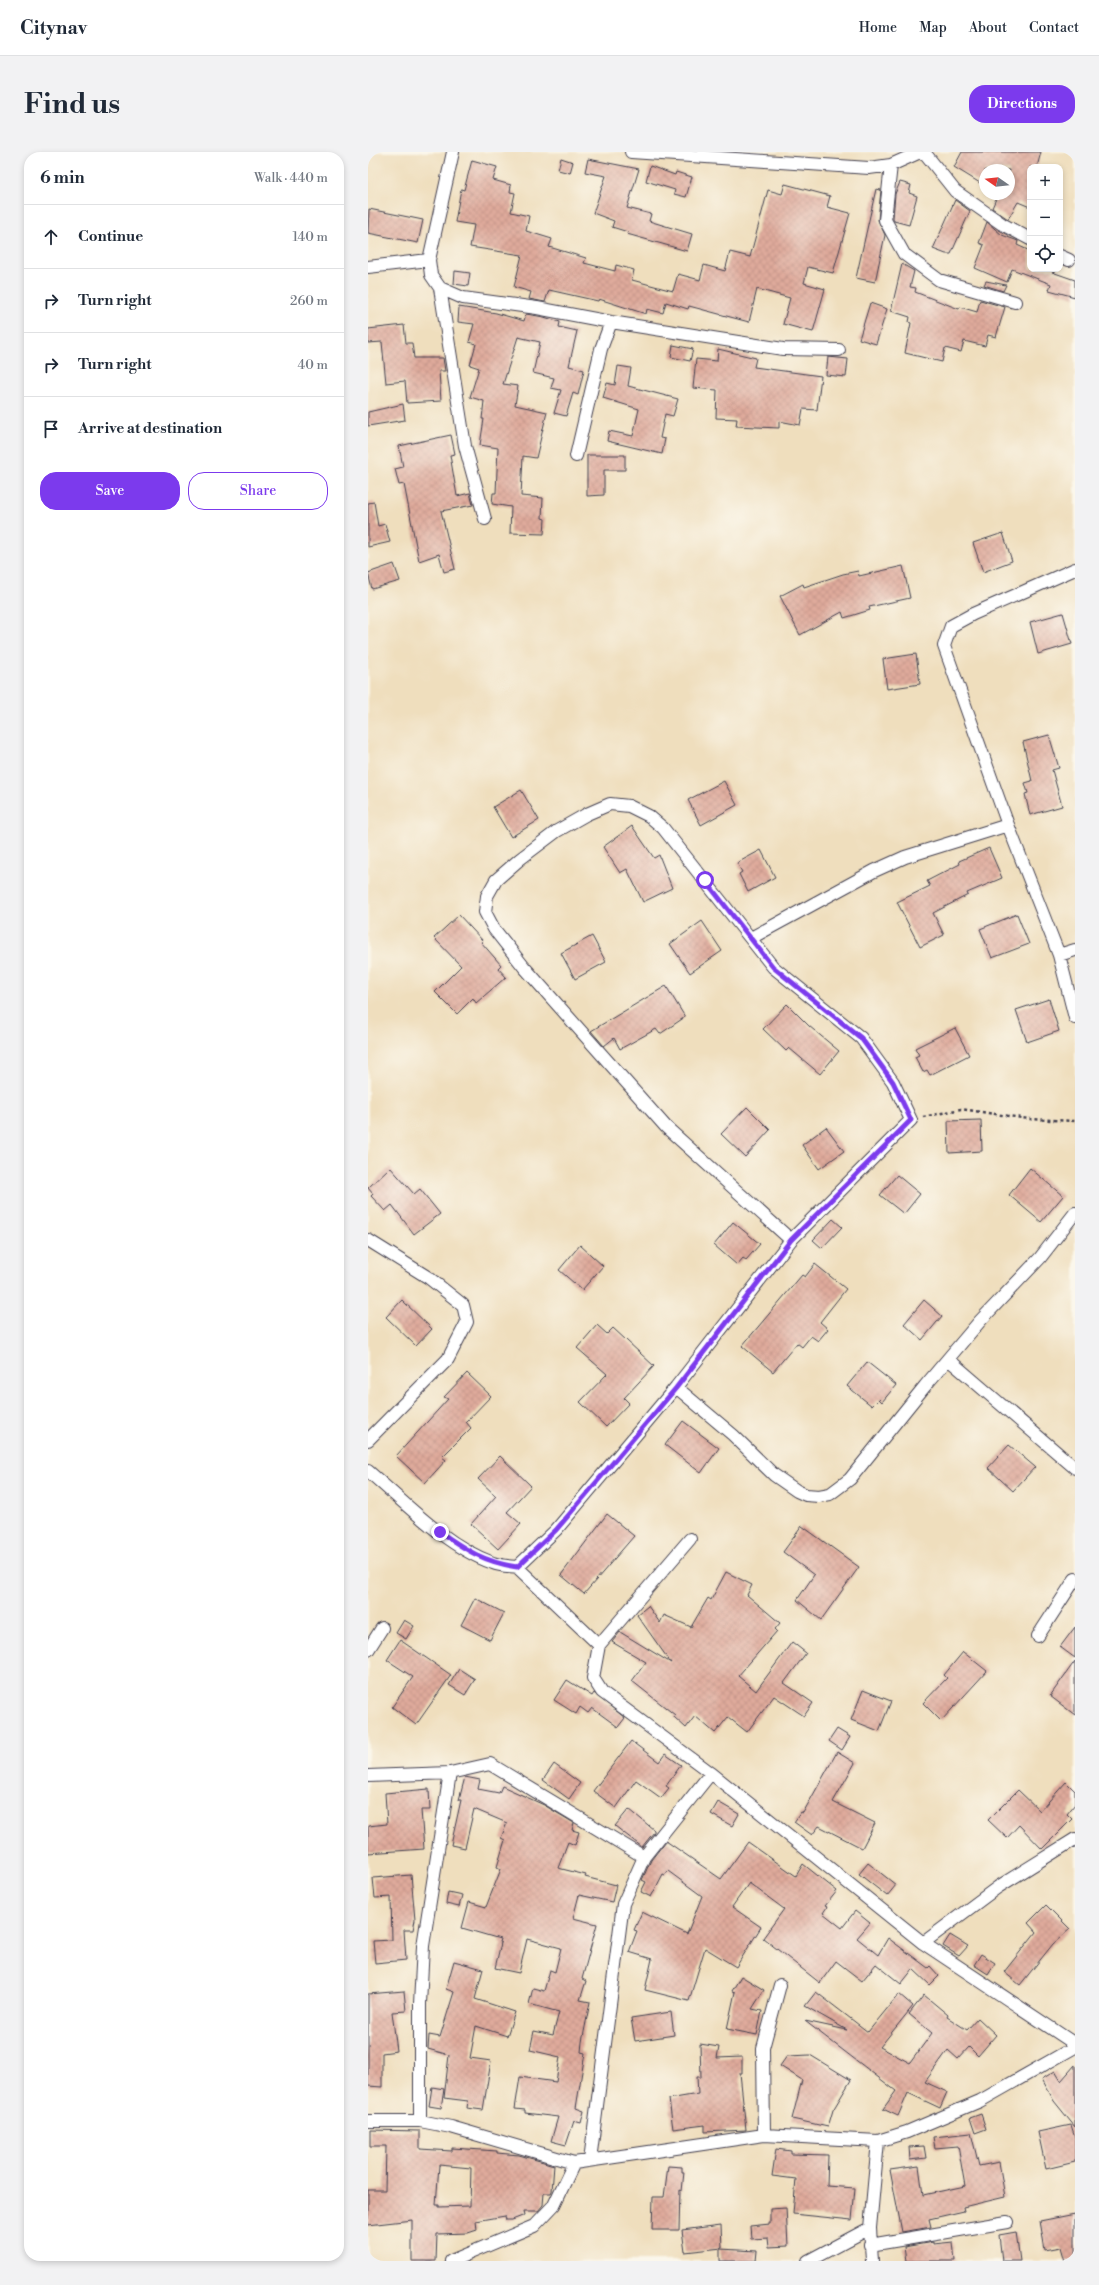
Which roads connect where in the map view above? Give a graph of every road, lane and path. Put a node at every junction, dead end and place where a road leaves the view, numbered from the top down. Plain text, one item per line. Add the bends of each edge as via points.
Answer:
1 (453, 152) edge
2 (631, 152) edge
3 (920, 152) edge
4 (924, 152) edge
5 (891, 165) junction
6 (1027, 237) edge
7 (429, 260) junction
8 (368, 267) edge
9 (440, 288) junction
10 (1015, 302) dead end
11 (611, 322) junction
12 (839, 350) dead end
13 (576, 456) dead end
14 (485, 519) dead end
15 (1075, 569) edge
16 (1008, 825) junction
17 (751, 938) junction
18 (1075, 950) edge
19 (1059, 955) junction
20 (1075, 1018) edge
21 (911, 1120) junction
22 (1075, 1121) edge
23 (1075, 1213) edge
24 (368, 1240) edge
25 (791, 1240) junction
26 (948, 1359) junction
27 (676, 1388) junction
28 (368, 1440) edge
29 (1075, 1468) edge
30 (368, 1471) edge
31 (690, 1539) dead end
32 (517, 1567) junction
33 (1075, 1579) edge
34 (382, 1628) dead end
35 (1038, 1636) dead end
36 (598, 1645) junction
37 (368, 1650) edge
38 (450, 1773) junction
39 (711, 1773) junction
40 (368, 1776) edge
41 (1075, 1839) edge
42 (644, 1857) junction
43 (923, 1943) junction
44 (780, 1985) dead end
45 (1075, 2045) edge
46 (368, 2121) edge
47 (420, 2121) junction
48 (764, 2135) junction
49 (878, 2141) junction
50 (590, 2160) junction
51 (574, 2163) junction
52 (1008, 2222) dead end
53 (870, 2228) junction
54 (870, 2245) junction
55 (451, 2261) edge
56 (808, 2261) edge
57 (872, 2261) edge

1 - 7 street
2 - 5 street via 841,167 869,168
3 - 5 street
4 - 6 street via 955,191 1002,224
5 - 10 street via 885,220 904,254 940,280
7 - 8 street
7 - 9 street via 431,275
9 - 11 street via 463,298
9 - 14 street via 465,446
11 - 12 street via 783,349
11 - 13 street via 601,349
15 - 16 street via 950,626 944,646
16 - 17 street via 905,857 874,871
16 - 19 street
17 - 21 street via 773,967 861,1038 893,1082
17 - 25 street via 663,828 649,816 629,806 610,804 557,831 496,880 486,896 485,912 494,929 556,1004 666,1127
18 - 19 street
19 - 20 street
21 - 22 path via 961,1108 1029,1119
21 - 25 street
23 - 26 street via 1040,1258
24 - 28 street via 429,1278 463,1305 467,1322 448,1359
25 - 27 street
26 - 27 street via 850,1479 830,1494 819,1496 797,1491 774,1475 733,1435
26 - 29 street
27 - 32 street via 556,1530
30 - 32 street via 440,1532 468,1552 493,1563
31 - 36 street
32 - 36 street
33 - 35 street
34 - 37 street
36 - 39 street via 593,1678 602,1692
38 - 40 street
38 - 42 street via 490,1764
38 - 47 street via 423,1946 420,2004
39 - 42 street
39 - 43 street
41 - 43 street via 998,1887
42 - 50 street via 623,1904
43 - 45 street
44 - 48 street via 762,2048
45 - 49 street via 980,2102
46 - 47 street
47 - 51 street via 451,2126
48 - 49 street
48 - 50 street
49 - 53 street
50 - 51 street
51 - 55 street via 554,2206 534,2226
52 - 54 street
53 - 54 street
53 - 56 street
54 - 57 street

